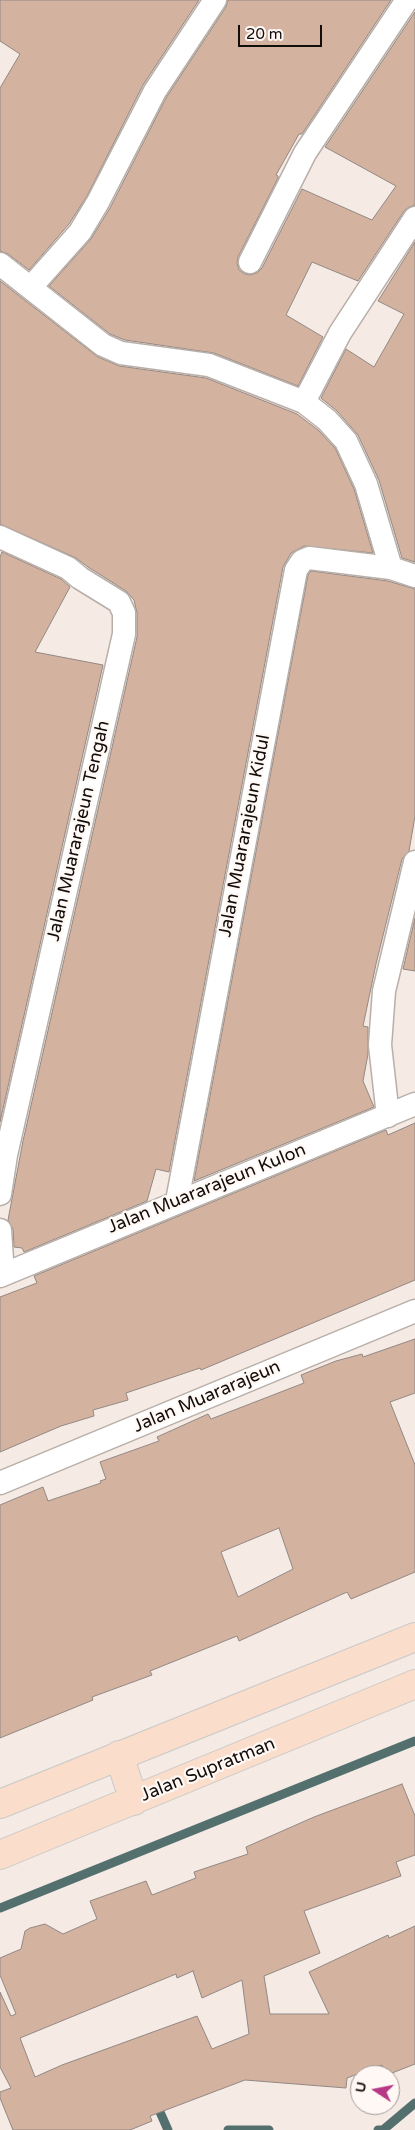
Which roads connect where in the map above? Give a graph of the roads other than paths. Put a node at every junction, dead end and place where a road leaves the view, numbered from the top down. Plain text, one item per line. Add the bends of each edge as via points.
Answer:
1 (215, 0) edge
2 (407, 0) edge
3 (415, 218) edge
4 (250, 262) dead end
5 (0, 264) edge
6 (31, 287) junction
7 (304, 402) junction
8 (0, 537) edge
9 (391, 568) junction
10 (415, 576) edge
11 (415, 862) edge
12 (415, 1104) edge
13 (388, 1116) junction
14 (0, 1194) edge
15 (177, 1201) junction
16 (0, 1230) edge
17 (2, 1275) edge
18 (415, 1311) edge
19 (0, 1483) edge
20 (415, 1636) edge
21 (415, 1684) edge
22 (119, 1755) junction
23 (134, 1801) junction
24 (0, 1804) edge
25 (0, 1855) edge

1 - 6 street via 156,91 80,232
2 - 4 street via 305,153
3 - 7 street via 340,333
5 - 6 street
6 - 7 street via 103,345 121,353 209,365
7 - 9 street via 346,441 366,484
8 - 14 street, Jalan Muararajeun Tengah via 74,573 119,602 124,613 124,634 6,1155
9 - 10 street, Jalan Muararajeun Kidul
9 - 15 street, Jalan Muararajeun Kidul via 309,558 302,561 296,570
11 - 13 street via 384,991 380,1045
12 - 13 street, Jalan Muararajeun Kulon
13 - 15 street, Jalan Muararajeun Kulon
15 - 17 street, Jalan Muararajeun Kulon
16 - 17 street
18 - 19 street, Jalan Muararajeun
20 - 22 main road
21 - 23 main road, Jalan Supratman
22 - 23 main road
22 - 24 main road
23 - 25 main road, Jalan Supratman

